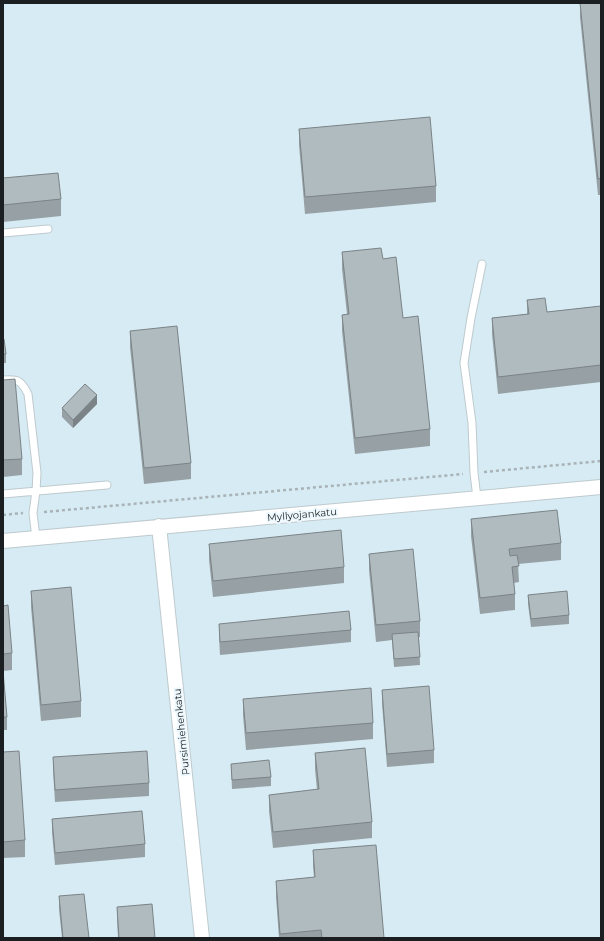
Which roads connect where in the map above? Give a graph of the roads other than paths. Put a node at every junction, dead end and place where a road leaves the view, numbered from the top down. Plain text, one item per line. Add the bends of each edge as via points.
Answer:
1 (48, 229) dead end
2 (3, 233) edge
3 (482, 264) dead end
4 (3, 380) edge
5 (107, 485) dead end
6 (601, 487) edge
7 (36, 491) junction
8 (3, 494) edge
9 (477, 498) junction
10 (159, 526) junction
11 (36, 538) junction
12 (3, 541) edge
13 (202, 938) edge

1 - 2 lane
3 - 9 lane via 464,363 472,423
4 - 7 lane via 16,379 24,385 28,394 38,473
5 - 7 lane
6 - 9 street, Myllyojankatu
7 - 8 lane
7 - 11 lane via 33,513
9 - 10 street, Myllyojankatu
10 - 11 street, Myllyojankatu
10 - 13 street, Pursimiehenkatu
11 - 12 street, Myllyojankatu

